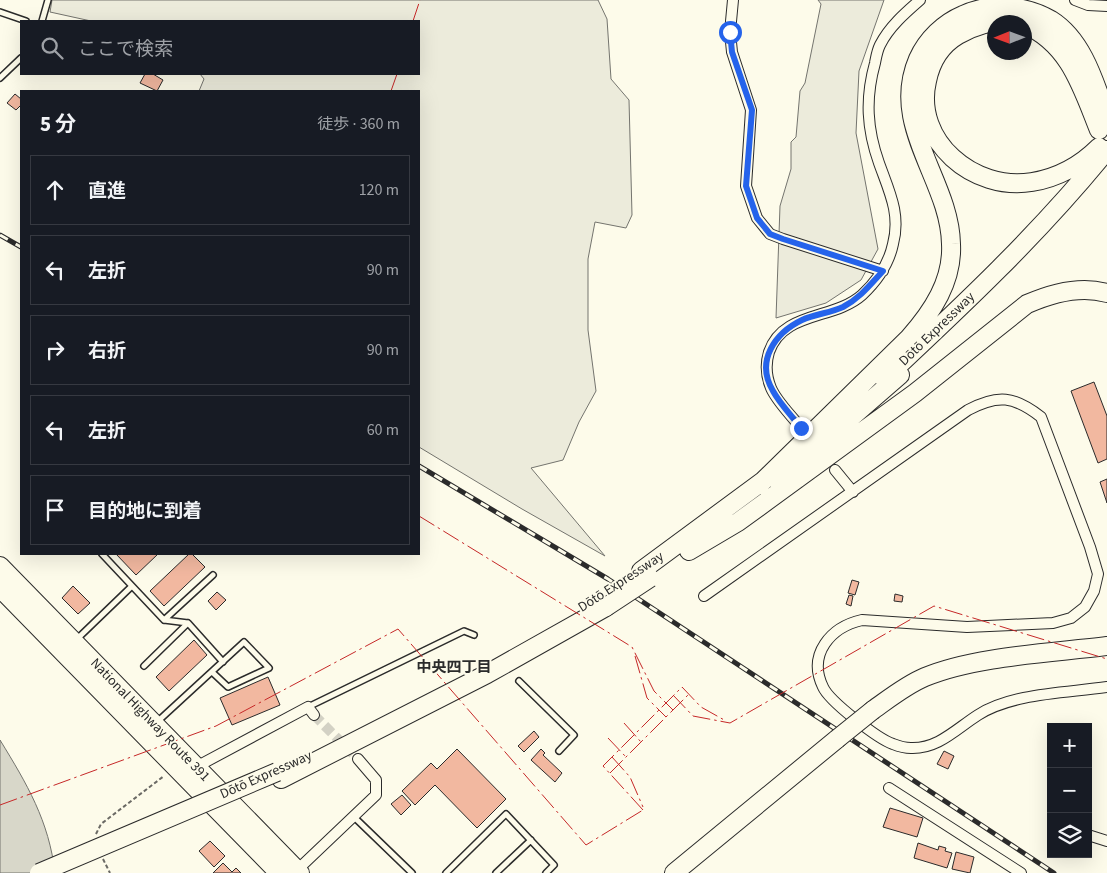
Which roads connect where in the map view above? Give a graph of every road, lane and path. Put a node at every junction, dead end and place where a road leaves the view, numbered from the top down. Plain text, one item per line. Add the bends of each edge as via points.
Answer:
1 (48, 0) edge
2 (733, 0) edge
3 (920, 0) edge
4 (1075, 0) edge
5 (1107, 6) edge
6 (0, 12) edge
7 (23, 20) edge
8 (42, 20) edge
9 (987, 23) edge
10 (1032, 28) edge
11 (20, 59) edge
12 (0, 78) edge
13 (1104, 129) edge
14 (1107, 150) edge
15 (1107, 166) edge
16 (883, 271) junction
17 (1107, 293) edge
18 (801, 428) dead end
19 (835, 470) dead end
20 (759, 485) junction
21 (852, 492) junction
22 (689, 551) junction
23 (103, 555) edge
24 (0, 566) edge
25 (645, 574) junction
26 (213, 575) dead end
27 (132, 586) junction
28 (0, 588) edge
29 (704, 596) dead end
30 (164, 620) junction
31 (188, 623) junction
32 (474, 635) dead end
33 (74, 642) junction
34 (1107, 646) edge
35 (1107, 653) edge
36 (223, 662) junction
37 (144, 666) dead end
38 (212, 672) junction
39 (519, 680) dead end
40 (1107, 687) edge
41 (311, 711) joint
42 (875, 712) junction
43 (148, 730) junction
44 (840, 741) junction
45 (559, 751) dead end
46 (358, 759) tunnel mouth
47 (196, 767) junction
48 (165, 775) dead end
49 (279, 775) junction
50 (889, 788) dead end
51 (353, 816) junction
52 (1092, 836) edge
53 (95, 838) dead end
54 (531, 840) junction
55 (1107, 841) edge
56 (103, 858) dead end
57 (297, 872) edge
58 (39, 873) edge
59 (59, 873) edge
60 (110, 873) edge
61 (279, 873) edge
62 (412, 873) edge
63 (446, 873) edge
64 (496, 873) edge
65 (546, 873) edge
66 (674, 873) edge
67 (684, 873) edge
68 (1021, 873) edge

1 - 8 lane
2 - 16 street via 732,52 752,110 746,186 757,218 770,234
3 - 16 street via 899,18 880,46 867,104 870,135 895,208 893,244
4 - 5 street via 1088,6
6 - 7 lane
9 - 13 highway via 950,40 937,54 928,73 924,94 926,113 942,149 971,171 990,179 1030,182 1069,170 1088,158
10 - 13 highway via 1049,38 1062,51
11 - 12 lane
13 - 20 highway via 1092,76 1074,43 1059,26 1043,16 1010,7 978,9 946,24 933,36 914,68 910,91 916,138 948,219 952,244 944,287 925,320 909,338
14 - 20 highway, Dōtō Expressway via 1044,222 936,330 833,424
15 - 22 highway, Dōtō Expressway via 1038,243 942,337 824,443
16 - 18 street via 862,295 841,308 804,319 783,330 771,346 766,371 772,390
17 - 22 highway via 1065,292 1046,295 1027,304 915,393 738,522
19 - 21 street
20 - 25 highway, Dōtō Expressway
21 - 29 street
21 - 40 street via 968,410 985,401 1013,401 1028,407 1041,418 1098,574 1094,591 1085,607 1071,618 1053,623 967,628 862,620 851,622 829,636 821,650 818,666 823,688 830,698 878,735 892,744 921,748 936,744 979,714 1008,701
22 - 25 highway, Dōtō Expressway
23 - 27 lane
24 - 33 highway, National Highway Route 391
25 - 49 highway, Dōtō Expressway, bridge via 487,674
26 - 30 lane
27 - 30 lane
27 - 33 lane
28 - 43 highway
30 - 31 lane
31 - 36 lane
31 - 37 lane
32 - 41 lane via 464,630
33 - 43 highway, National Highway Route 391
34 - 42 highway via 967,664 906,686
35 - 42 highway via 968,672 928,684
36 - 38 lane
36 - 38 lane via 244,642 269,668 228,687
38 - 43 lane
39 - 45 lane via 574,735
41 - 47 street
42 - 44 highway
43 - 47 highway, National Highway Route 391
43 - 61 highway
44 - 66 highway
44 - 67 highway
46 - 51 street via 376,780 376,794
47 - 57 highway, National Highway Route 391
48 - 53 path via 101,824
49 - 58 highway, Dōtō Expressway, bridge
49 - 59 highway, Dōtō Expressway
50 - 68 street
51 - 57 street
51 - 62 lane
52 - 55 street
54 - 63 lane via 506,814
54 - 64 lane
54 - 65 lane via 554,864
56 - 60 path

